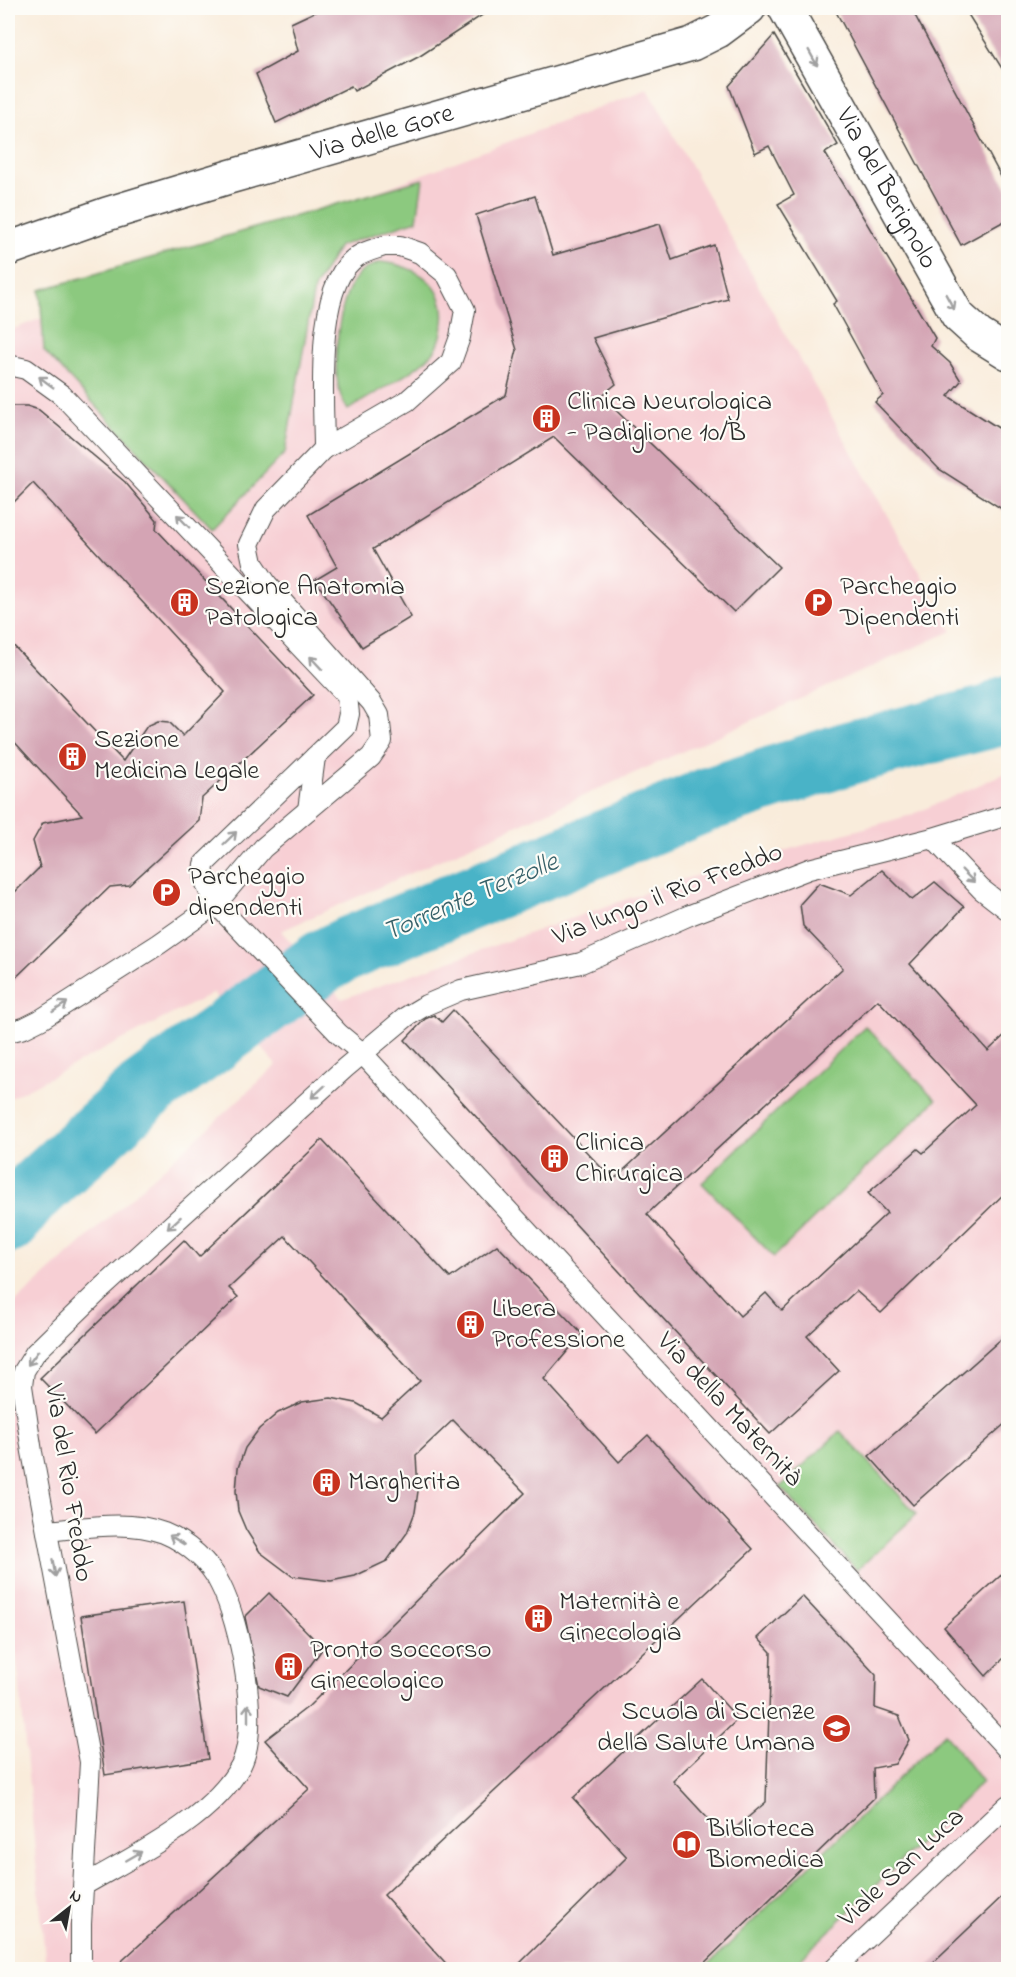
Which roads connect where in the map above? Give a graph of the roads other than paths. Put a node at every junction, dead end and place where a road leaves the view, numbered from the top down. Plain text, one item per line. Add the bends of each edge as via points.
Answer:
1 (749, 8) edge
2 (784, 8) edge
3 (8, 249) edge
4 (1008, 353) edge
5 (8, 365) edge
6 (324, 449) junction
7 (315, 757) junction
8 (308, 810) junction
9 (1008, 815) edge
10 (933, 838) junction
11 (216, 904) junction
12 (1008, 910) edge
13 (8, 1032) edge
14 (362, 1053) junction
15 (47, 1531) junction
16 (1008, 1750) edge
17 (1008, 1805) edge
18 (84, 1885) junction
19 (81, 1970) edge
20 (832, 1970) edge

1 - 3 street, Via delle Gore via 718,32 692,45 107,214
2 -> 4 street, Via del Berignolo via 958,316
7 -> 5 lane via 346,727 347,696 62,395 26,369
6 - 6 lane via 407,401 451,362 465,310 447,275 420,253 400,246 384,246 357,256 343,271 331,299 325,330
6 - 8 lane via 266,509 249,544 267,584 372,703 383,732 371,757
7 - 8 lane
11 -> 7 lane, Via della Maternità via 203,874 204,864
8 - 11 lane via 263,849
9 - 10 lane, Via lungo il Rio Freddo
10 -> 12 lane via 981,889
10 - 14 lane, Via lungo il Rio Freddo via 776,880 580,963 460,990 406,1017
13 -> 11 lane via 40,1020
11 - 14 lane, Via della Maternità via 339,1034
14 -> 15 lane, Via del Rio Freddo via 99,1292 30,1361 22,1386
14 - 16 lane, Via della Maternità
15 -> 18 lane, Via del Rio Freddo via 89,1751
18 -> 15 lane via 183,1826 229,1783 246,1749 246,1672 220,1582 184,1544 164,1533 135,1527
17 - 20 lane, Viale San Luca
18 - 19 lane

